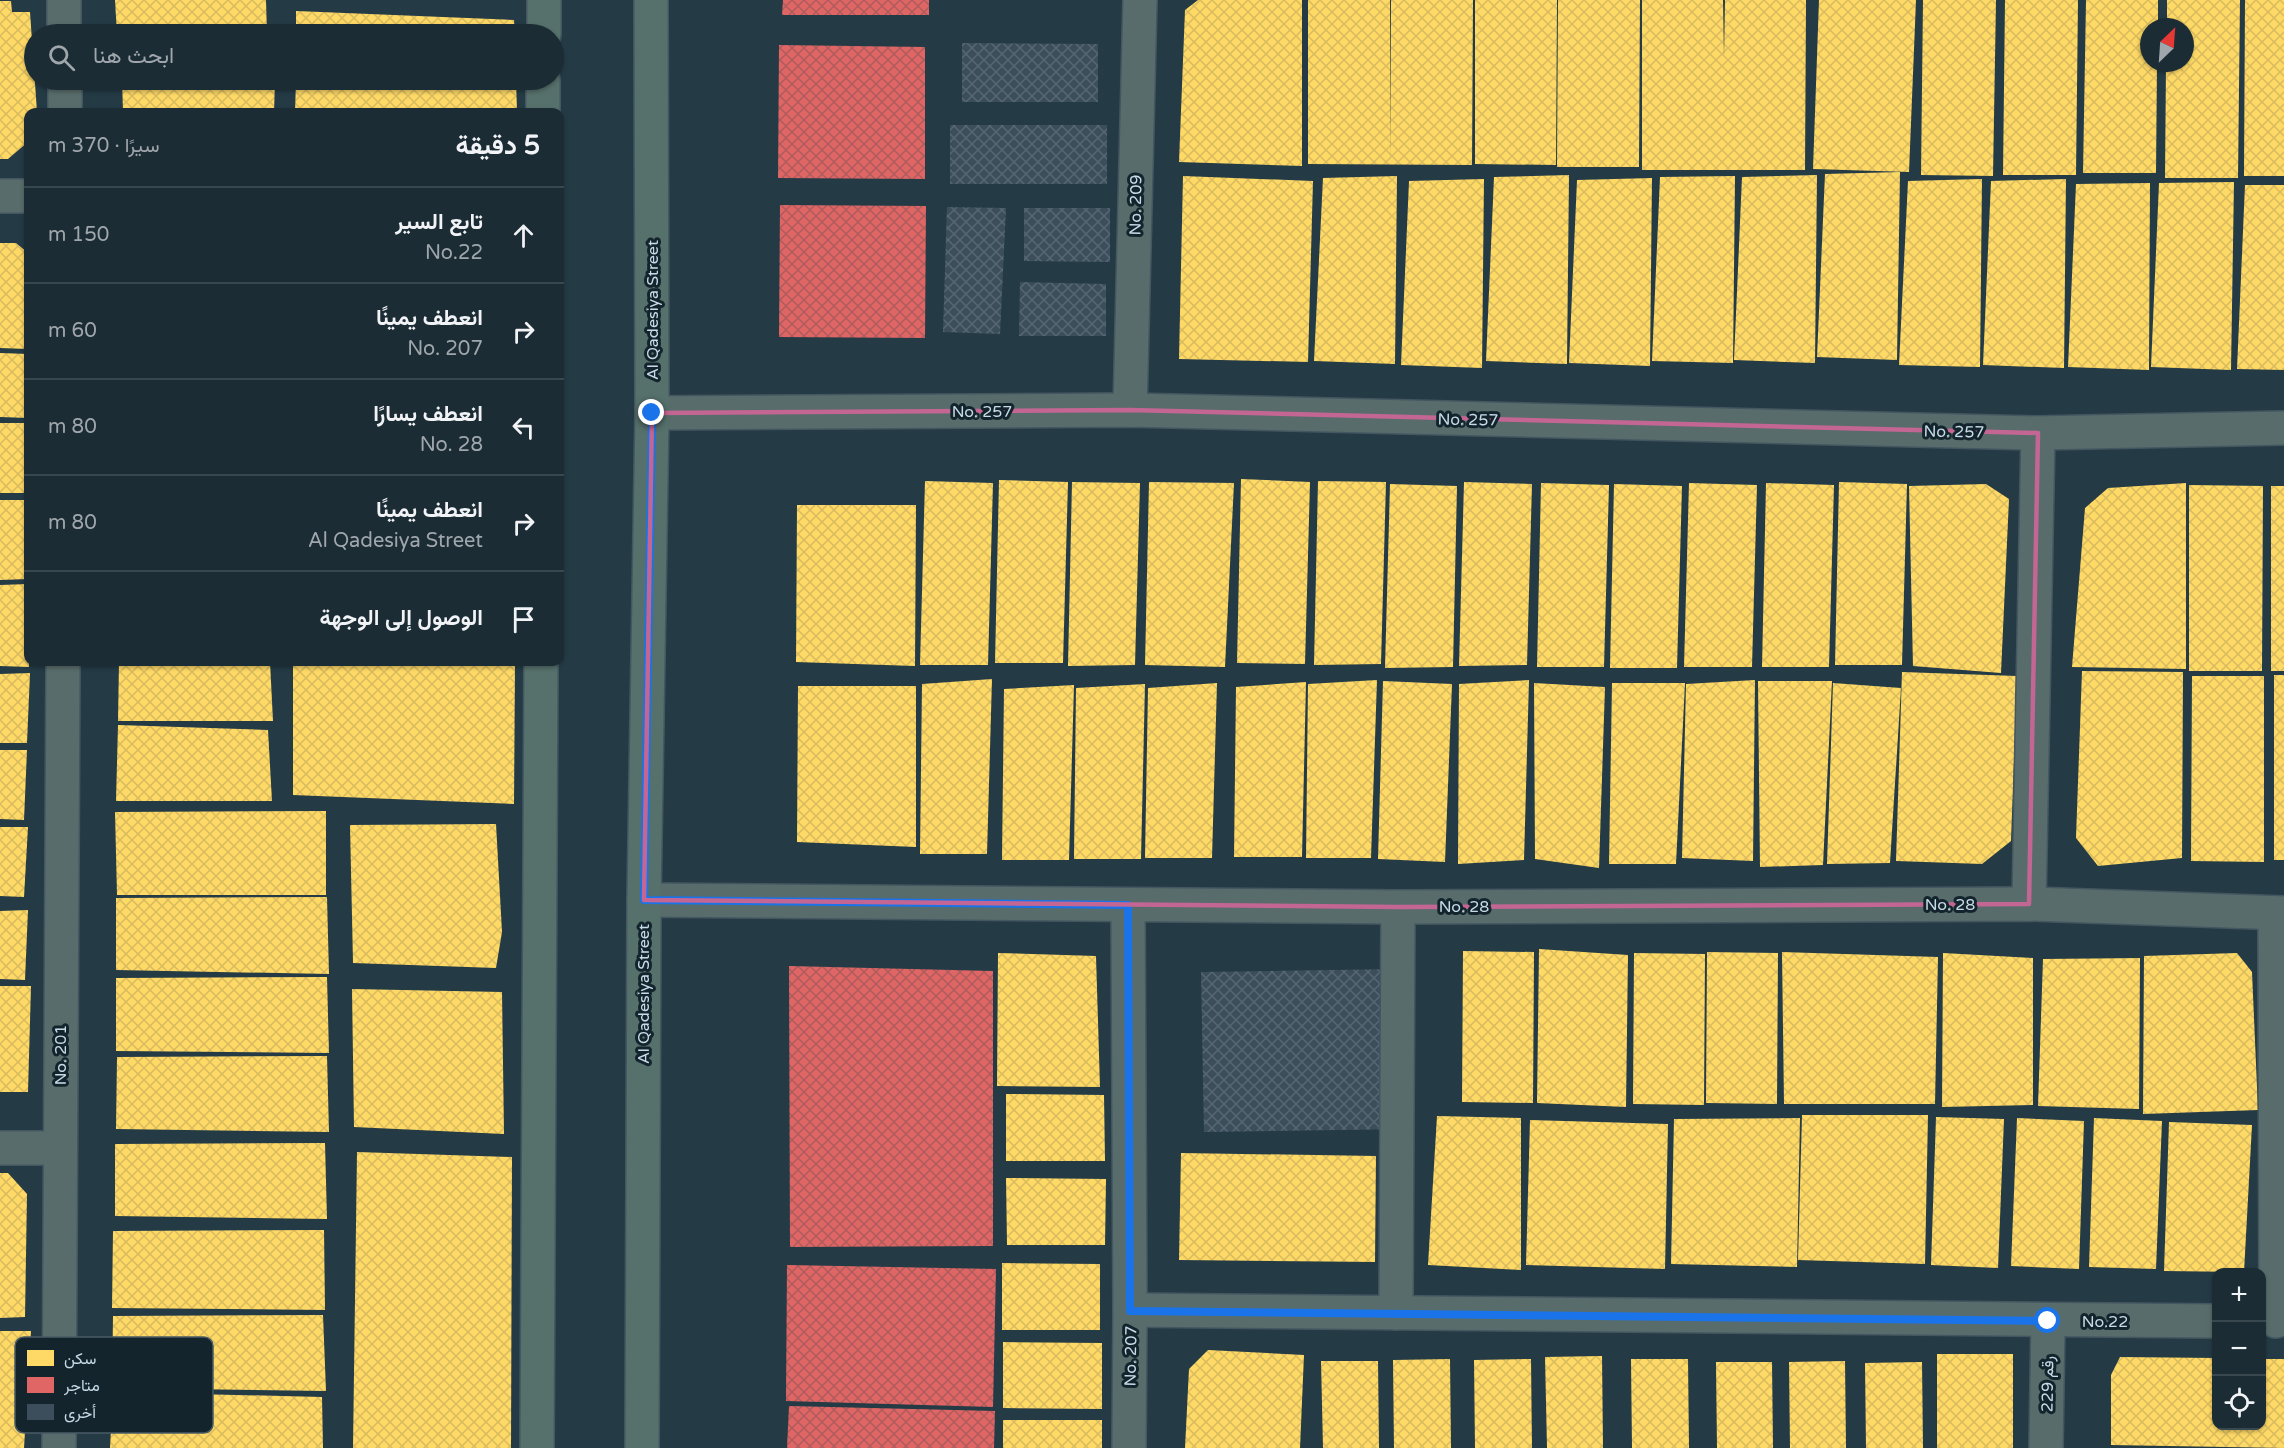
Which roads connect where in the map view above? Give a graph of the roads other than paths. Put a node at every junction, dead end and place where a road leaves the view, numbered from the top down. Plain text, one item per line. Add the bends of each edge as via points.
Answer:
1 (64, 0) edge
2 (544, 0) edge
3 (651, 0) edge
4 (1140, 0) edge
5 (64, 24) edge
6 (544, 24) edge
7 (64, 90) edge
8 (543, 90) edge
9 (65, 108) edge
10 (543, 108) edge
11 (0, 196) edge
12 (24, 196) edge
13 (1130, 410) junction
14 (652, 413) junction
15 (2284, 428) edge
16 (2038, 433) junction
17 (63, 666) edge
18 (541, 666) edge
19 (644, 900) junction
20 (2029, 904) junction
21 (1128, 905) junction
22 (1398, 907) junction
23 (2280, 913) edge
24 (0, 1148) edge
25 (60, 1148) junction
26 (1130, 1311) junction
27 (1396, 1313) junction
28 (2048, 1321) junction
29 (2212, 1321) edge
30 (2274, 1321) edge
31 (59, 1337) edge
32 (59, 1433) edge
33 (59, 1448) edge
34 (537, 1448) edge
35 (642, 1448) edge
36 (1129, 1448) edge
37 (2046, 1448) edge

1 - 5 street
2 - 6 street
3 - 14 street, Al Qadesiya Street
4 - 13 street, No. 209
7 - 9 street
8 - 10 street
11 - 12 street
13 - 14 street, No. 257
13 - 16 street, No. 257
14 - 19 street, Al Qadesiya Street
15 - 16 street, No. 257
16 - 20 street
17 - 25 street, No. 201
18 - 34 street
19 - 21 street, No. 28
19 - 35 street, Al Qadesiya Street
20 - 22 street, No. 28
20 - 23 street, No. 28
21 - 22 street, No. 28
21 - 26 street, No. 207
22 - 27 street
23 - 30 street
24 - 25 street
25 - 31 street, No. 201
26 - 27 street, No.22
26 - 36 street, No. 207
27 - 28 street, No.22
28 - 29 street, No.22
28 - 37 street, رقم 229
32 - 33 street, No. 201

